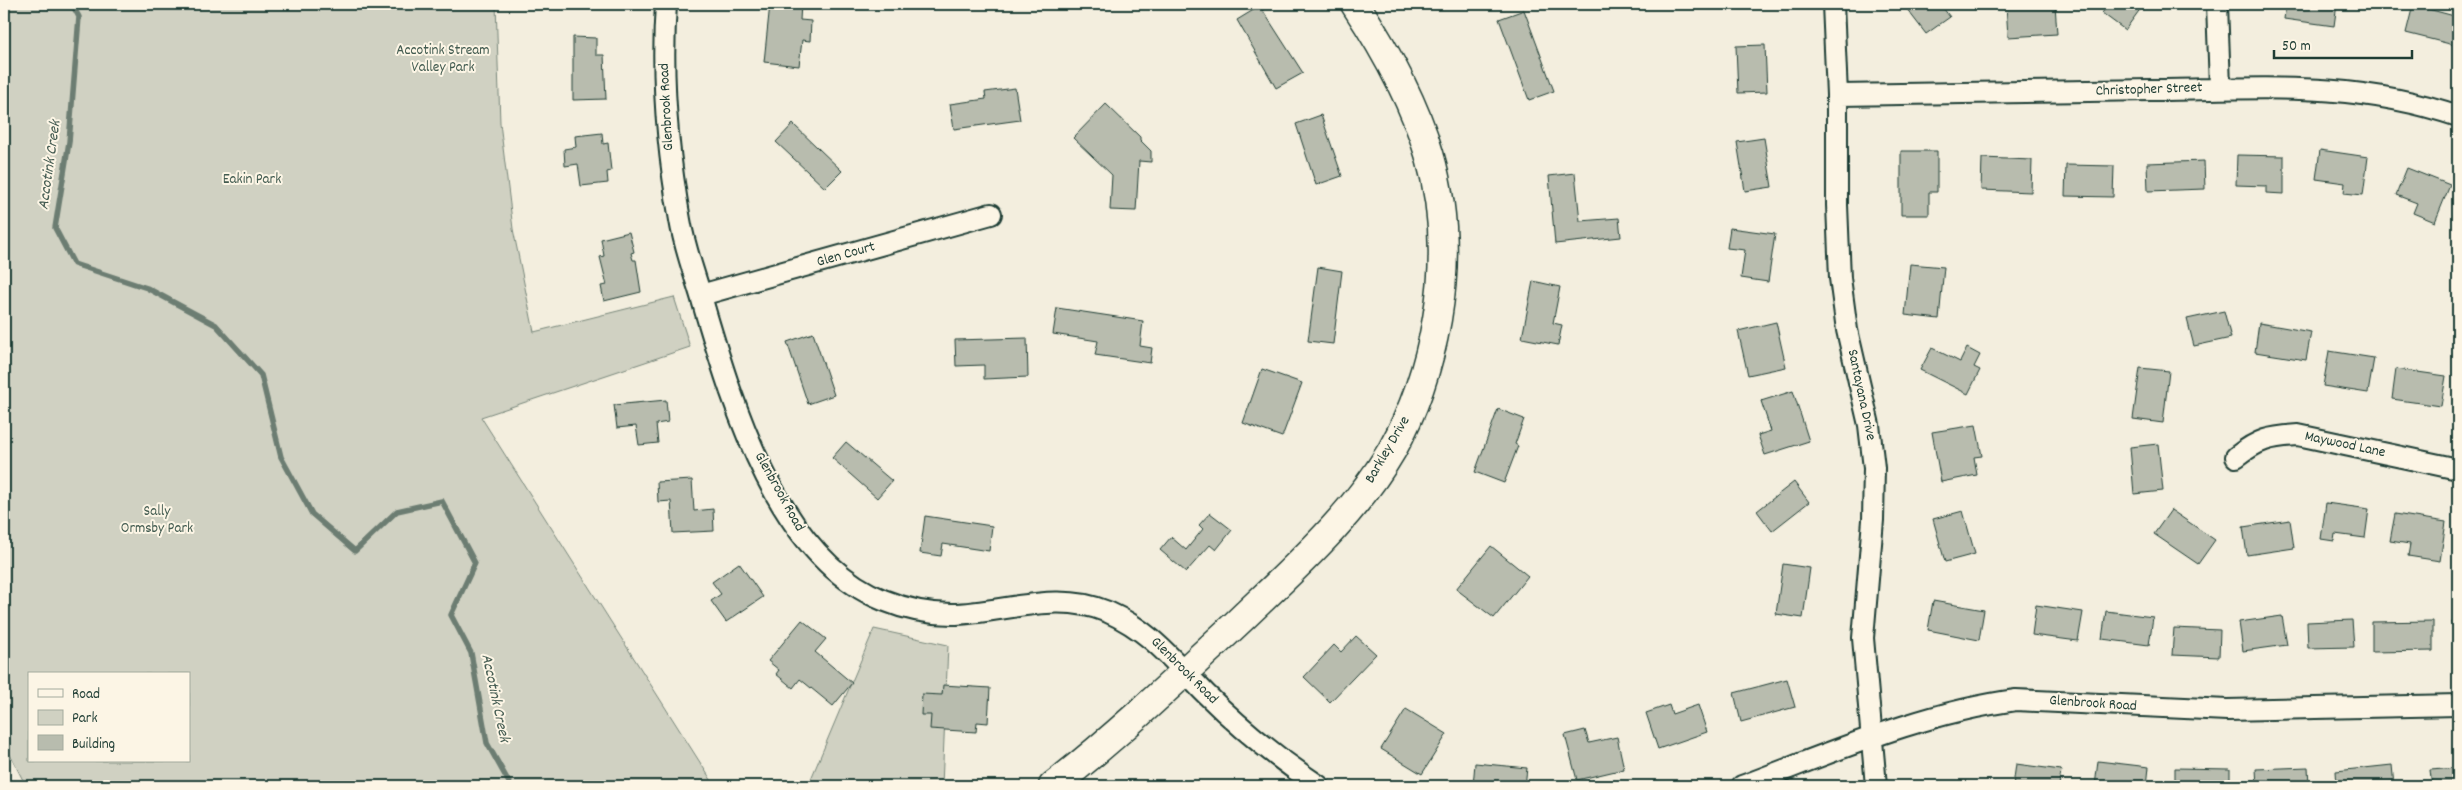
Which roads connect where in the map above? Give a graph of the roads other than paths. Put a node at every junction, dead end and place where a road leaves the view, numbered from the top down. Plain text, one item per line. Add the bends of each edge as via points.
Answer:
1 (666, 4) edge
2 (1355, 4) edge
3 (1833, 4) edge
4 (2217, 4) edge
5 (2220, 87) junction
6 (1837, 95) junction
7 (2458, 116) edge
8 (991, 214) dead end
9 (701, 295) junction
10 (2236, 457) dead end
11 (2458, 469) edge
12 (1185, 672) junction
13 (2458, 705) edge
14 (1870, 739) junction
15 (1053, 786) edge
16 (1320, 786) edge
17 (1742, 786) edge
18 (1876, 786) edge

1 - 9 street, Glenbrook Road via 665,83 671,168 680,223
2 - 12 street, Barkley Drive via 1414,108 1439,192 1444,258 1432,349 1415,402 1392,450 1364,490 1320,542
3 - 6 street, Santayana Drive
4 - 5 street
5 - 6 street, Christopher Street
5 - 7 street, Christopher Street via 2347,91 2412,102
6 - 14 street, Santayana Drive via 1840,278 1847,330 1869,425 1874,468 1863,638
8 - 9 street, Glen Court
9 - 12 street, Glenbrook Road via 740,416 771,484 804,537 838,574 883,600 931,613 978,612 1057,602 1093,606 1151,637
10 - 11 street, Maywood Lane via 2254,443 2298,435
12 - 15 street, Barkley Drive
12 - 16 street, Glenbrook Road via 1291,768
13 - 14 street, Glenbrook Road via 2226,710 2016,700 1900,726
14 - 17 street, Glenbrook Road
14 - 18 street, Santayana Drive

